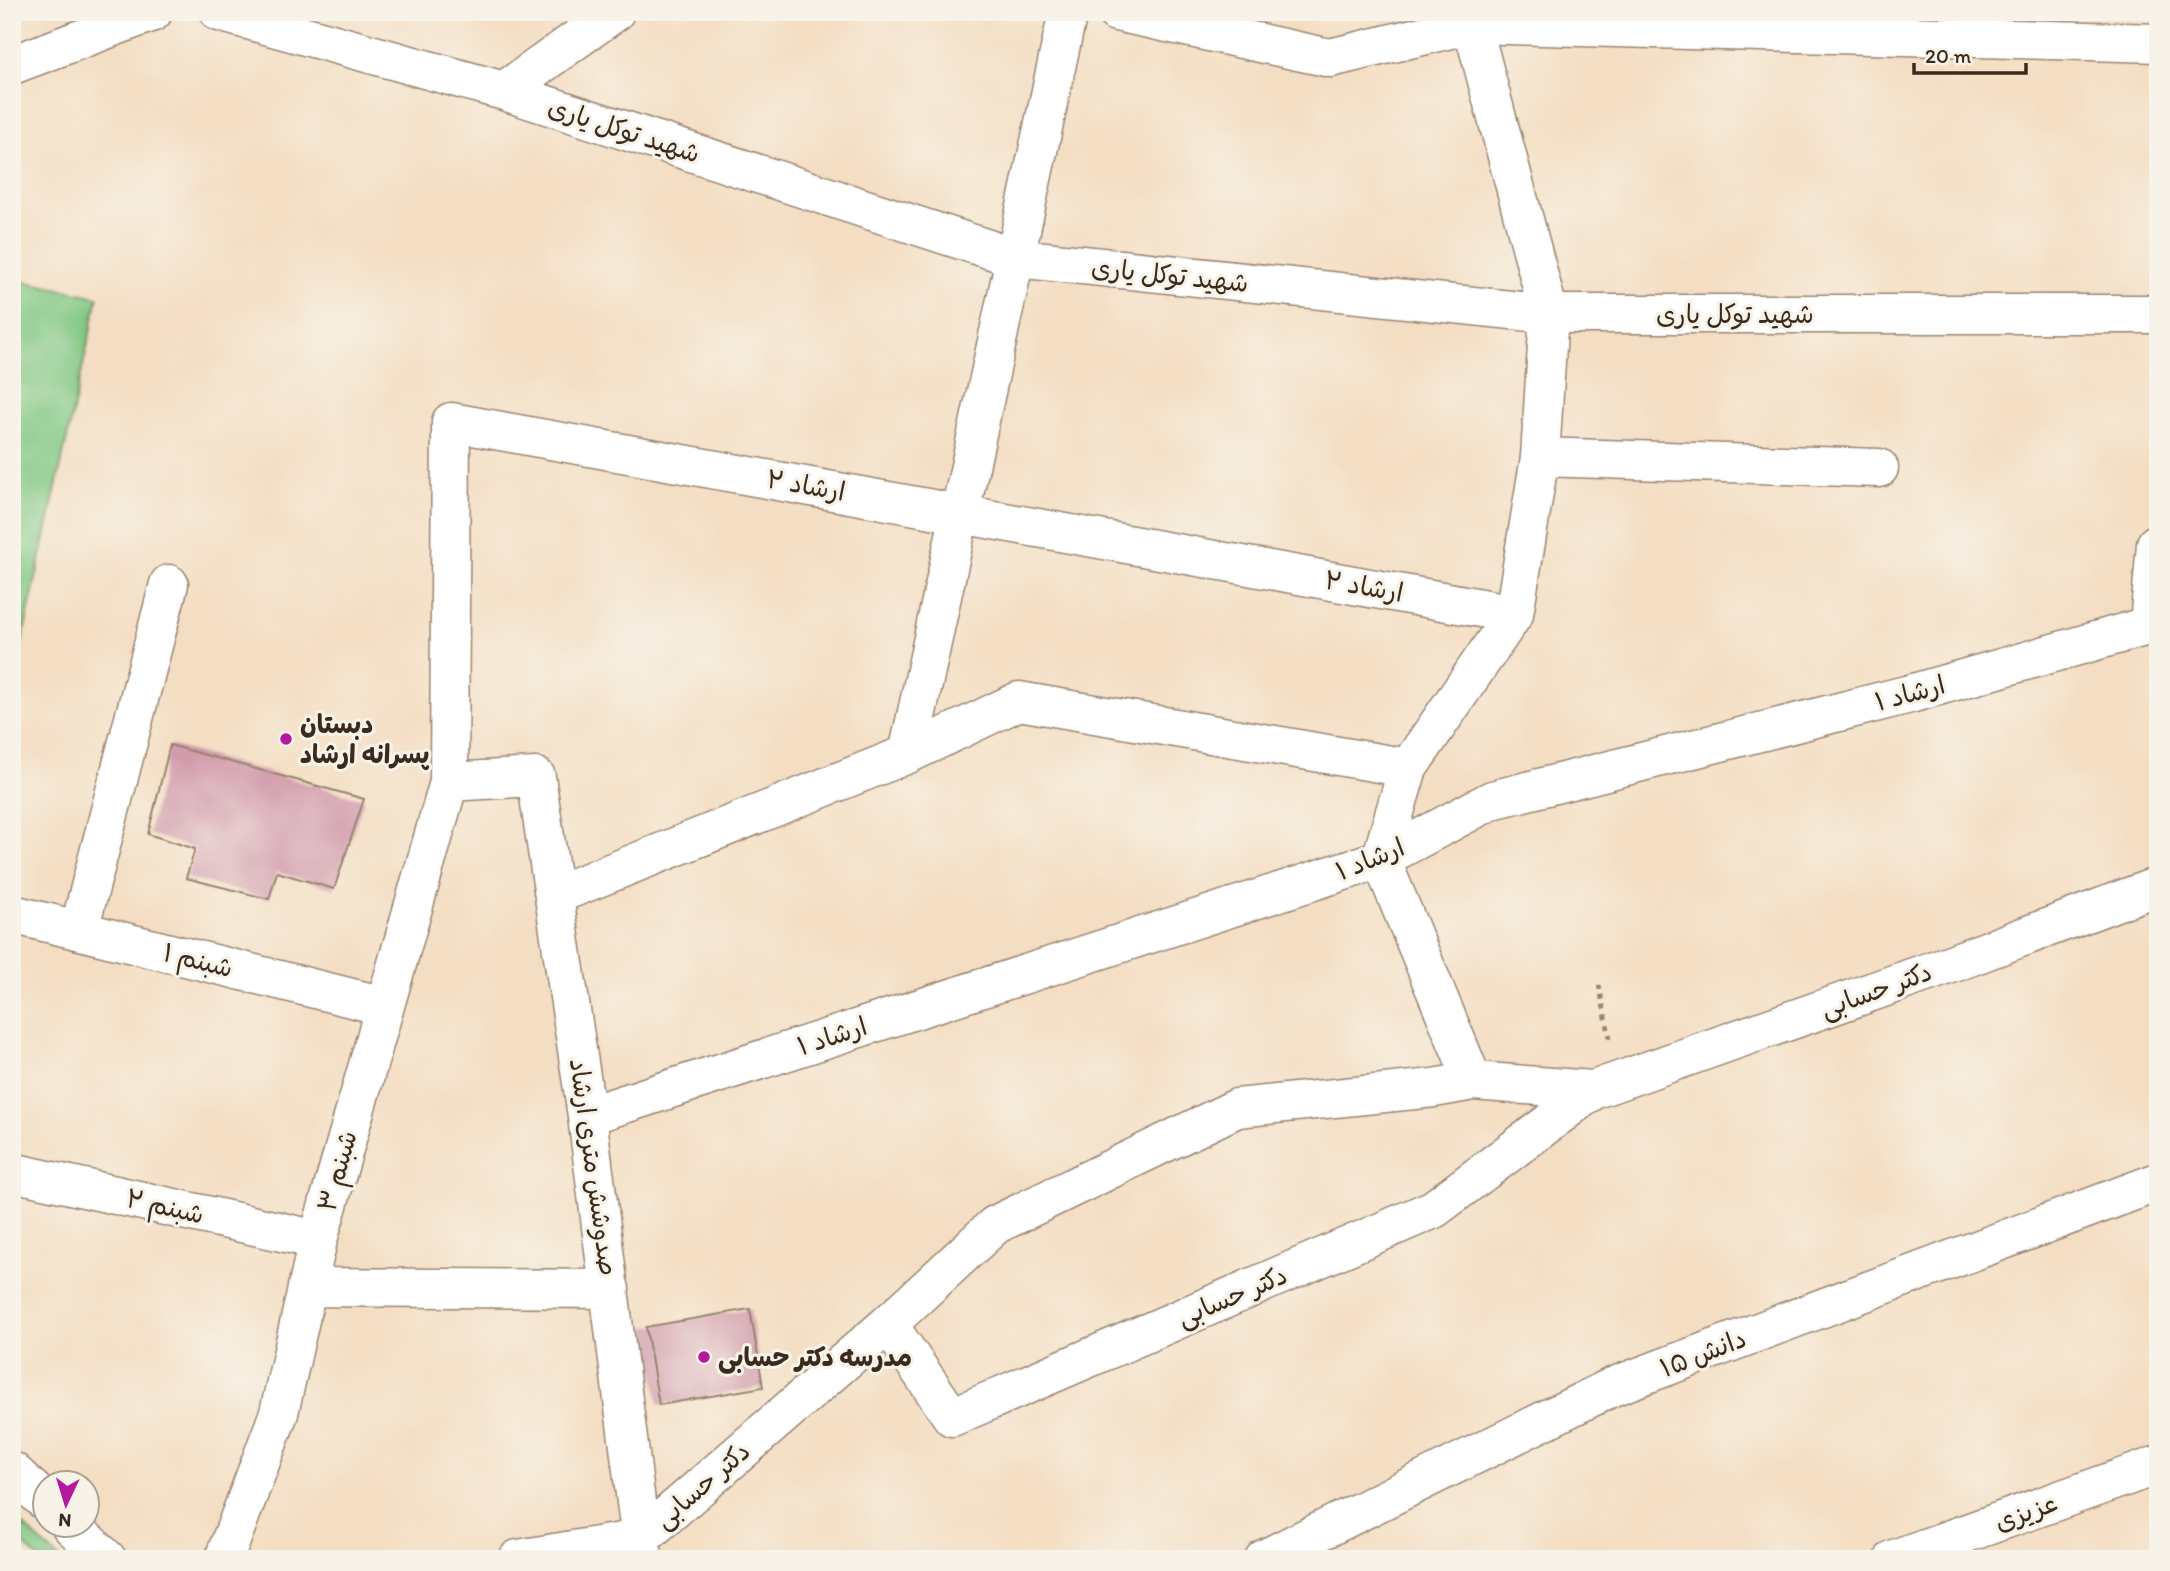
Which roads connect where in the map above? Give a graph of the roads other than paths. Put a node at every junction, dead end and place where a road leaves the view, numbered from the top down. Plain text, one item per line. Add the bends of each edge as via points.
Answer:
1 (153, 12) edge
2 (219, 12) edge
3 (615, 12) edge
4 (1068, 12) edge
5 (1116, 12) edge
6 (1487, 18) edge
7 (2158, 43) edge
8 (12, 65) edge
9 (503, 91) junction
10 (1016, 258) junction
11 (1549, 314) junction
12 (2158, 314) edge
13 (1540, 457) junction
14 (1879, 468) dead end
15 (961, 512) junction
16 (2156, 544) dead end
17 (169, 584) dead end
18 (1514, 614) junction
19 (2153, 624) edge
20 (908, 754) junction
21 (1408, 768) junction
22 (449, 782) junction
23 (1381, 859) junction
24 (2158, 886) edge
25 (555, 895) junction
26 (12, 914) edge
27 (79, 930) junction
28 (384, 1006) junction
29 (1473, 1081) junction
30 (1606, 1086) junction
31 (587, 1116) junction
32 (12, 1172) edge
33 (2158, 1182) edge
34 (318, 1240) junction
35 (307, 1287) junction
36 (610, 1289) junction
37 (888, 1324) junction
38 (2158, 1465) edge
39 (12, 1471) edge
40 (32, 1489) edge
41 (87, 1540) edge
42 (641, 1549) edge
43 (107, 1559) edge
44 (224, 1559) edge
45 (518, 1559) edge
46 (1264, 1559) edge
47 (1894, 1559) edge

1 - 8 street
2 - 9 street, شهید توکل یاری
3 - 9 street
4 - 10 street
5 - 6 street via 1330,58
6 - 7 street
6 - 11 street
9 - 10 street, شهید توکل یاری
10 - 11 street, شهید توکل یاری
10 - 15 street
11 - 12 street, شهید توکل یاری
11 - 13 street
13 - 14 street
13 - 18 street
15 - 18 street, ارشاد ۲
15 - 20 street
15 - 22 street, ارشاد ۲ via 451,422
16 - 19 street
17 - 27 street
18 - 21 street
19 - 23 street, ارشاد ۱ via 1910,694 1492,800
20 - 21 street via 1019,701
20 - 25 street
21 - 23 street
22 - 25 street, صدوشش متری ارشاد via 536,777
22 - 28 street, شبنم ۳
23 - 29 street
23 - 31 street, ارشاد ۱
24 - 30 street, دکتر حسابی
25 - 31 street, صدوشش متری ارشاد
26 - 27 street, شبنم ۱
27 - 28 street, شبنم ۱
28 - 34 street, شبنم ۳
29 - 30 street, دکتر حسابی
29 - 37 street, دکتر حسابی via 1237,1108 995,1225
30 - 37 street, دکتر حسابی via 1434,1209 951,1417
31 - 36 street, صدوشش متری ارشاد
32 - 34 street, شبنم ۲
33 - 46 street, دانش ۱۵ via 1612,1387
34 - 35 street, شبنم ۳
35 - 36 street
35 - 44 street, شبنم ۳ via 279,1413
36 - 42 street, صدوشش متری ارشاد
37 - 42 street, دکتر حسابی
38 - 47 street, عزیزی
39 - 40 street
41 - 43 street
42 - 45 street, دکتر حسابی

